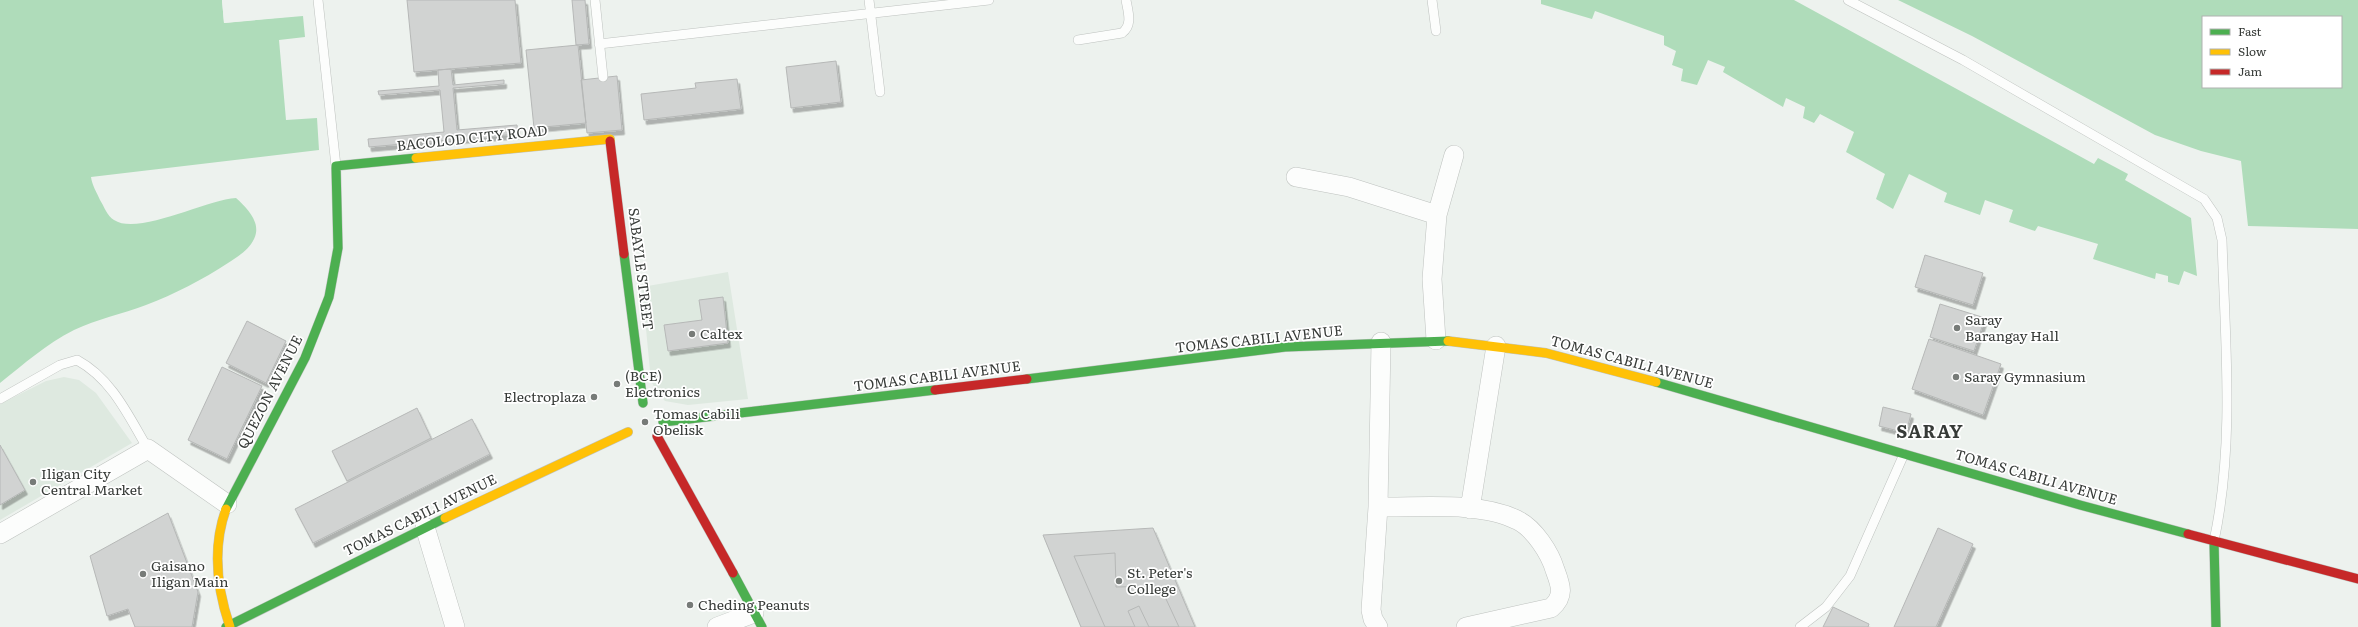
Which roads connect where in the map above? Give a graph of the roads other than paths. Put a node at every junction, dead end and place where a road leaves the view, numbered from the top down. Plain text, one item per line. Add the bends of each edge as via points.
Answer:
1 (318, 0) edge
2 (595, 0) edge
3 (869, 0) edge
4 (989, 0) edge
5 (1126, 0) edge
6 (1432, 0) edge
7 (1848, 0) edge
8 (871, 12) junction
9 (1436, 31) dead end
10 (1078, 40) dead end
11 (599, 44) junction
12 (603, 77) dead end
13 (880, 92) dead end
14 (610, 139) joint
15 (1454, 155) dead end
16 (336, 166) junction
17 (1296, 177) dead end
18 (1437, 215) junction
19 (1436, 340) junction
20 (1381, 342) junction
21 (1496, 346) junction
22 (0, 399) edge
23 (643, 403) junction
24 (653, 405) dead end
25 (633, 406) dead end
26 (660, 412) dead end
27 (625, 420) dead end
28 (663, 422) junction
29 (628, 432) junction
30 (657, 436) junction
31 (636, 439) dead end
32 (647, 441) dead end
33 (148, 449) junction
34 (1904, 454) junction
35 (227, 504) junction
36 (1378, 507) junction
37 (1470, 509) junction
38 (425, 527) junction
39 (0, 534) edge
40 (2214, 541) junction
41 (2358, 579) edge
42 (758, 620) edge
43 (228, 627) edge
44 (455, 627) edge
45 (717, 627) edge
46 (1378, 627) edge
47 (1466, 627) edge
48 (1800, 627) edge
49 (2216, 627) edge

1 - 16 lane
2 - 11 lane
3 - 8 lane
4 - 8 lane
5 - 10 lane via 1130,25 1127,30
6 - 9 lane
7 - 40 lane via 1963,60 2204,199 2217,218 2223,248 2227,449 2222,505
8 - 11 lane
8 - 13 lane
11 - 12 lane
14 - 16 street, BACOLOD CITY ROAD
14 - 23 street, SABAYLE STREET
15 - 18 street
16 - 35 street, QUEZON AVENUE via 339,240 337,271 329,298 305,357
17 - 18 street via 1349,187
18 - 19 street via 1432,279
19 - 20 street, TOMAS CABILI AVENUE
19 - 21 street, TOMAS CABILI AVENUE
20 - 28 street, TOMAS CABILI AVENUE via 1285,347
20 - 36 street
21 - 34 street, TOMAS CABILI AVENUE via 1546,353 1605,367
21 - 37 street
22 - 33 lane via 60,365 77,360 92,368 110,385
23 - 24 street
23 - 25 street
26 - 28 street
27 - 29 street
28 - 30 street
29 - 31 street
29 - 38 street, TOMAS CABILI AVENUE
30 - 32 street
30 - 42 street
33 - 35 street
33 - 39 street
34 - 40 street, TOMAS CABILI AVENUE
34 - 48 lane via 1850,576 1826,607
35 - 43 street, QUEZON AVENUE via 218,540 219,582
36 - 37 street
36 - 46 street via 1371,610
37 - 47 street via 1518,520 1535,535 1554,565 1562,589 1558,602 1551,608
38 - 43 street, TOMAS CABILI AVENUE
38 - 44 street
40 - 41 street, TOMAS CABILI AVENUE
40 - 49 street
42 - 45 street

